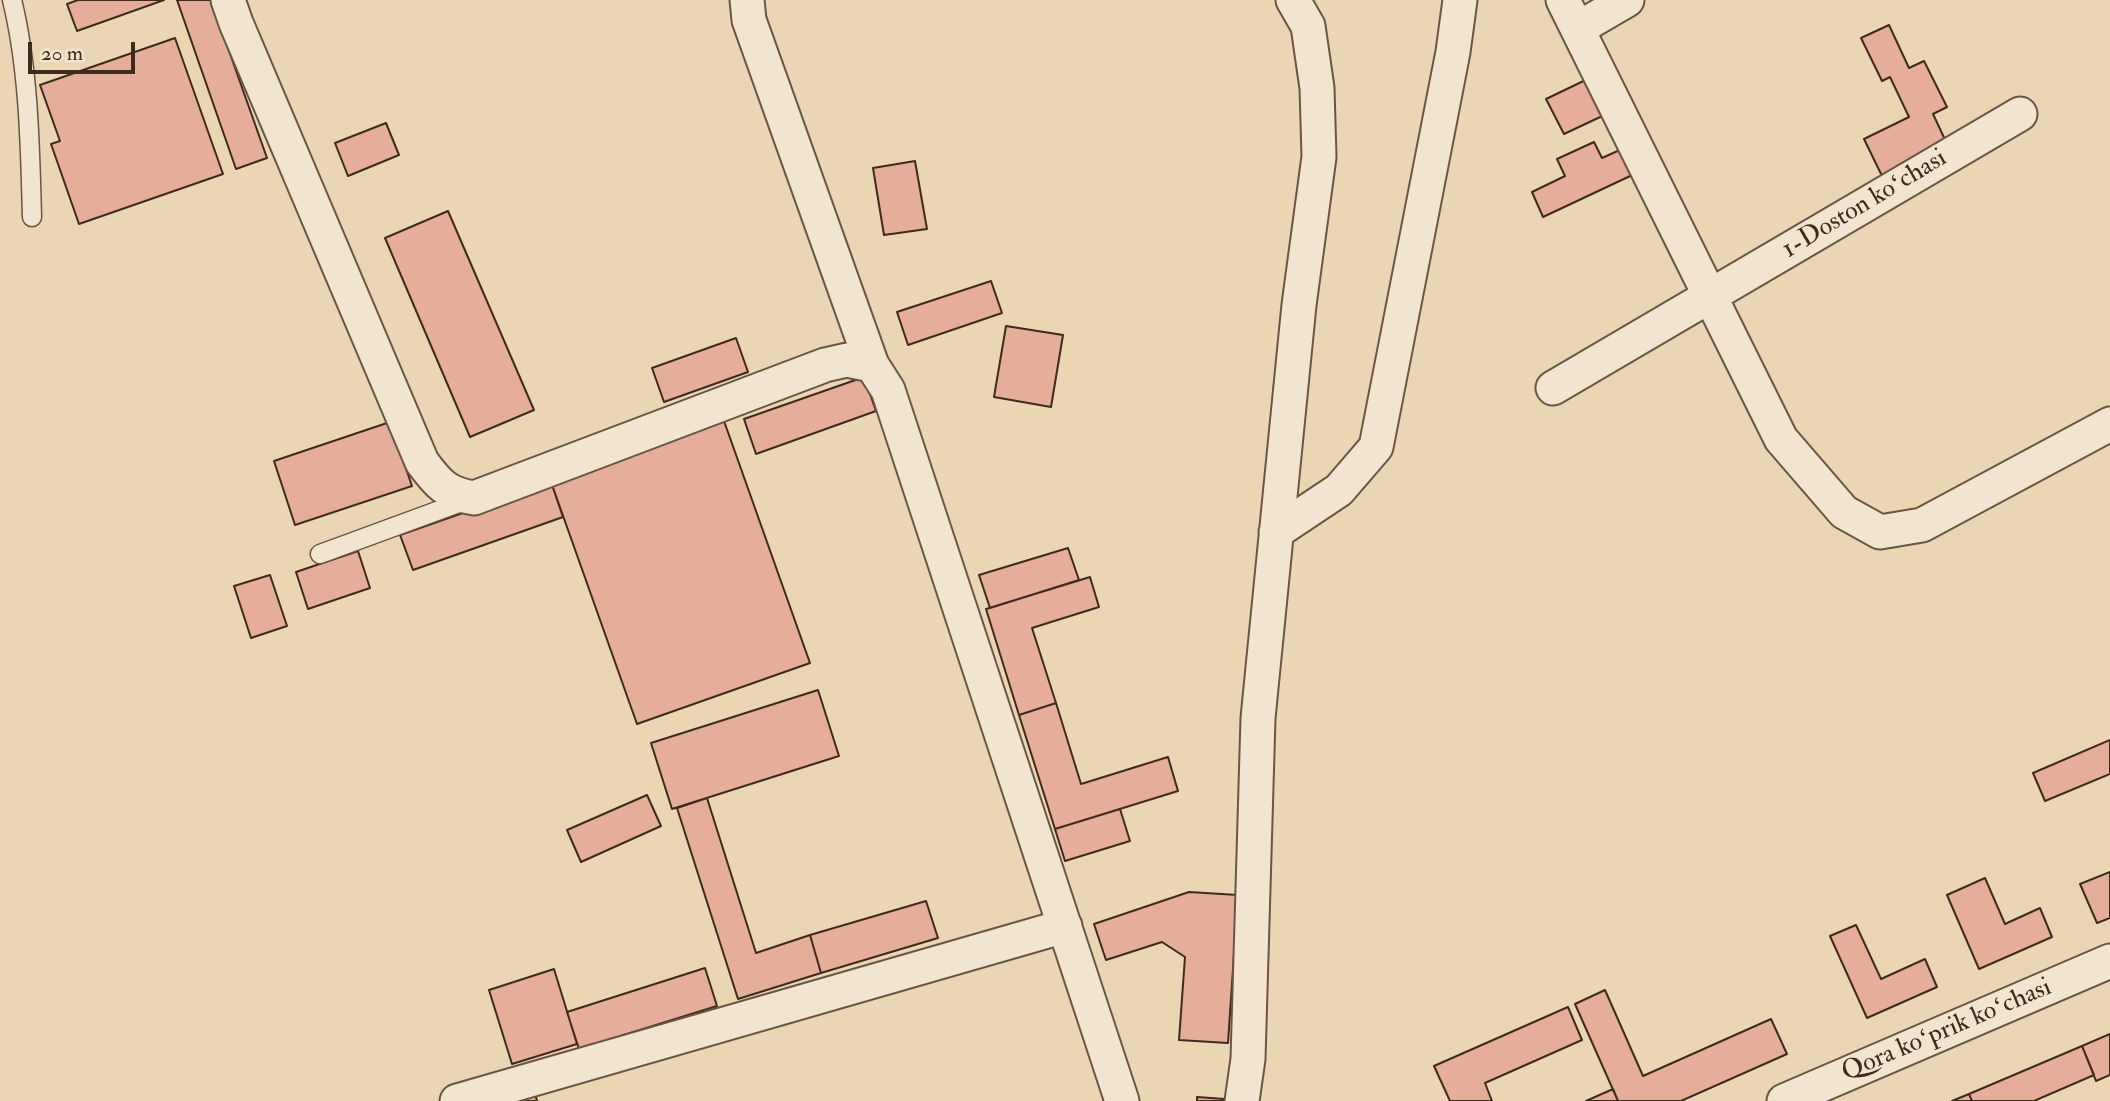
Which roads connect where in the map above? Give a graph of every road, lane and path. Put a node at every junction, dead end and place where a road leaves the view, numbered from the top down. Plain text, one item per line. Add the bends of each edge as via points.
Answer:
1 (12, 0) edge
2 (228, 0) edge
3 (747, 0) edge
4 (1293, 0) edge
5 (1460, 0) edge
6 (1627, 0) edge
7 (1571, 14) edge
8 (2020, 114) dead end
9 (32, 217) dead end
10 (1711, 296) junction
11 (872, 365) junction
12 (1553, 388) dead end
13 (2110, 424) edge
14 (474, 498) junction
15 (1276, 532) junction
16 (320, 554) dead end
17 (1065, 926) junction
18 (2110, 961) edge
19 (457, 1101) edge
20 (1122, 1101) edge
21 (1242, 1101) edge
22 (1784, 1101) edge

1 - 9 lane via 29,127
2 - 14 street via 422,463 453,495
3 - 11 street via 749,20
4 - 15 street via 1308,26 1317,88 1319,157
5 - 15 street via 1376,447 1339,490
6 - 7 street
7 - 10 street
8 - 10 street, 1-Doston koʻchasi
10 - 12 street, 1-Doston koʻchasi
10 - 13 street via 1781,439 1844,512 1880,532 1922,525
11 - 14 street via 847,360 825,365
11 - 17 street via 888,390
14 - 16 lane
15 - 21 street via 1258,718 1248,1059
17 - 19 street
17 - 20 street
18 - 22 street, Qora koʻprik koʻchasi

